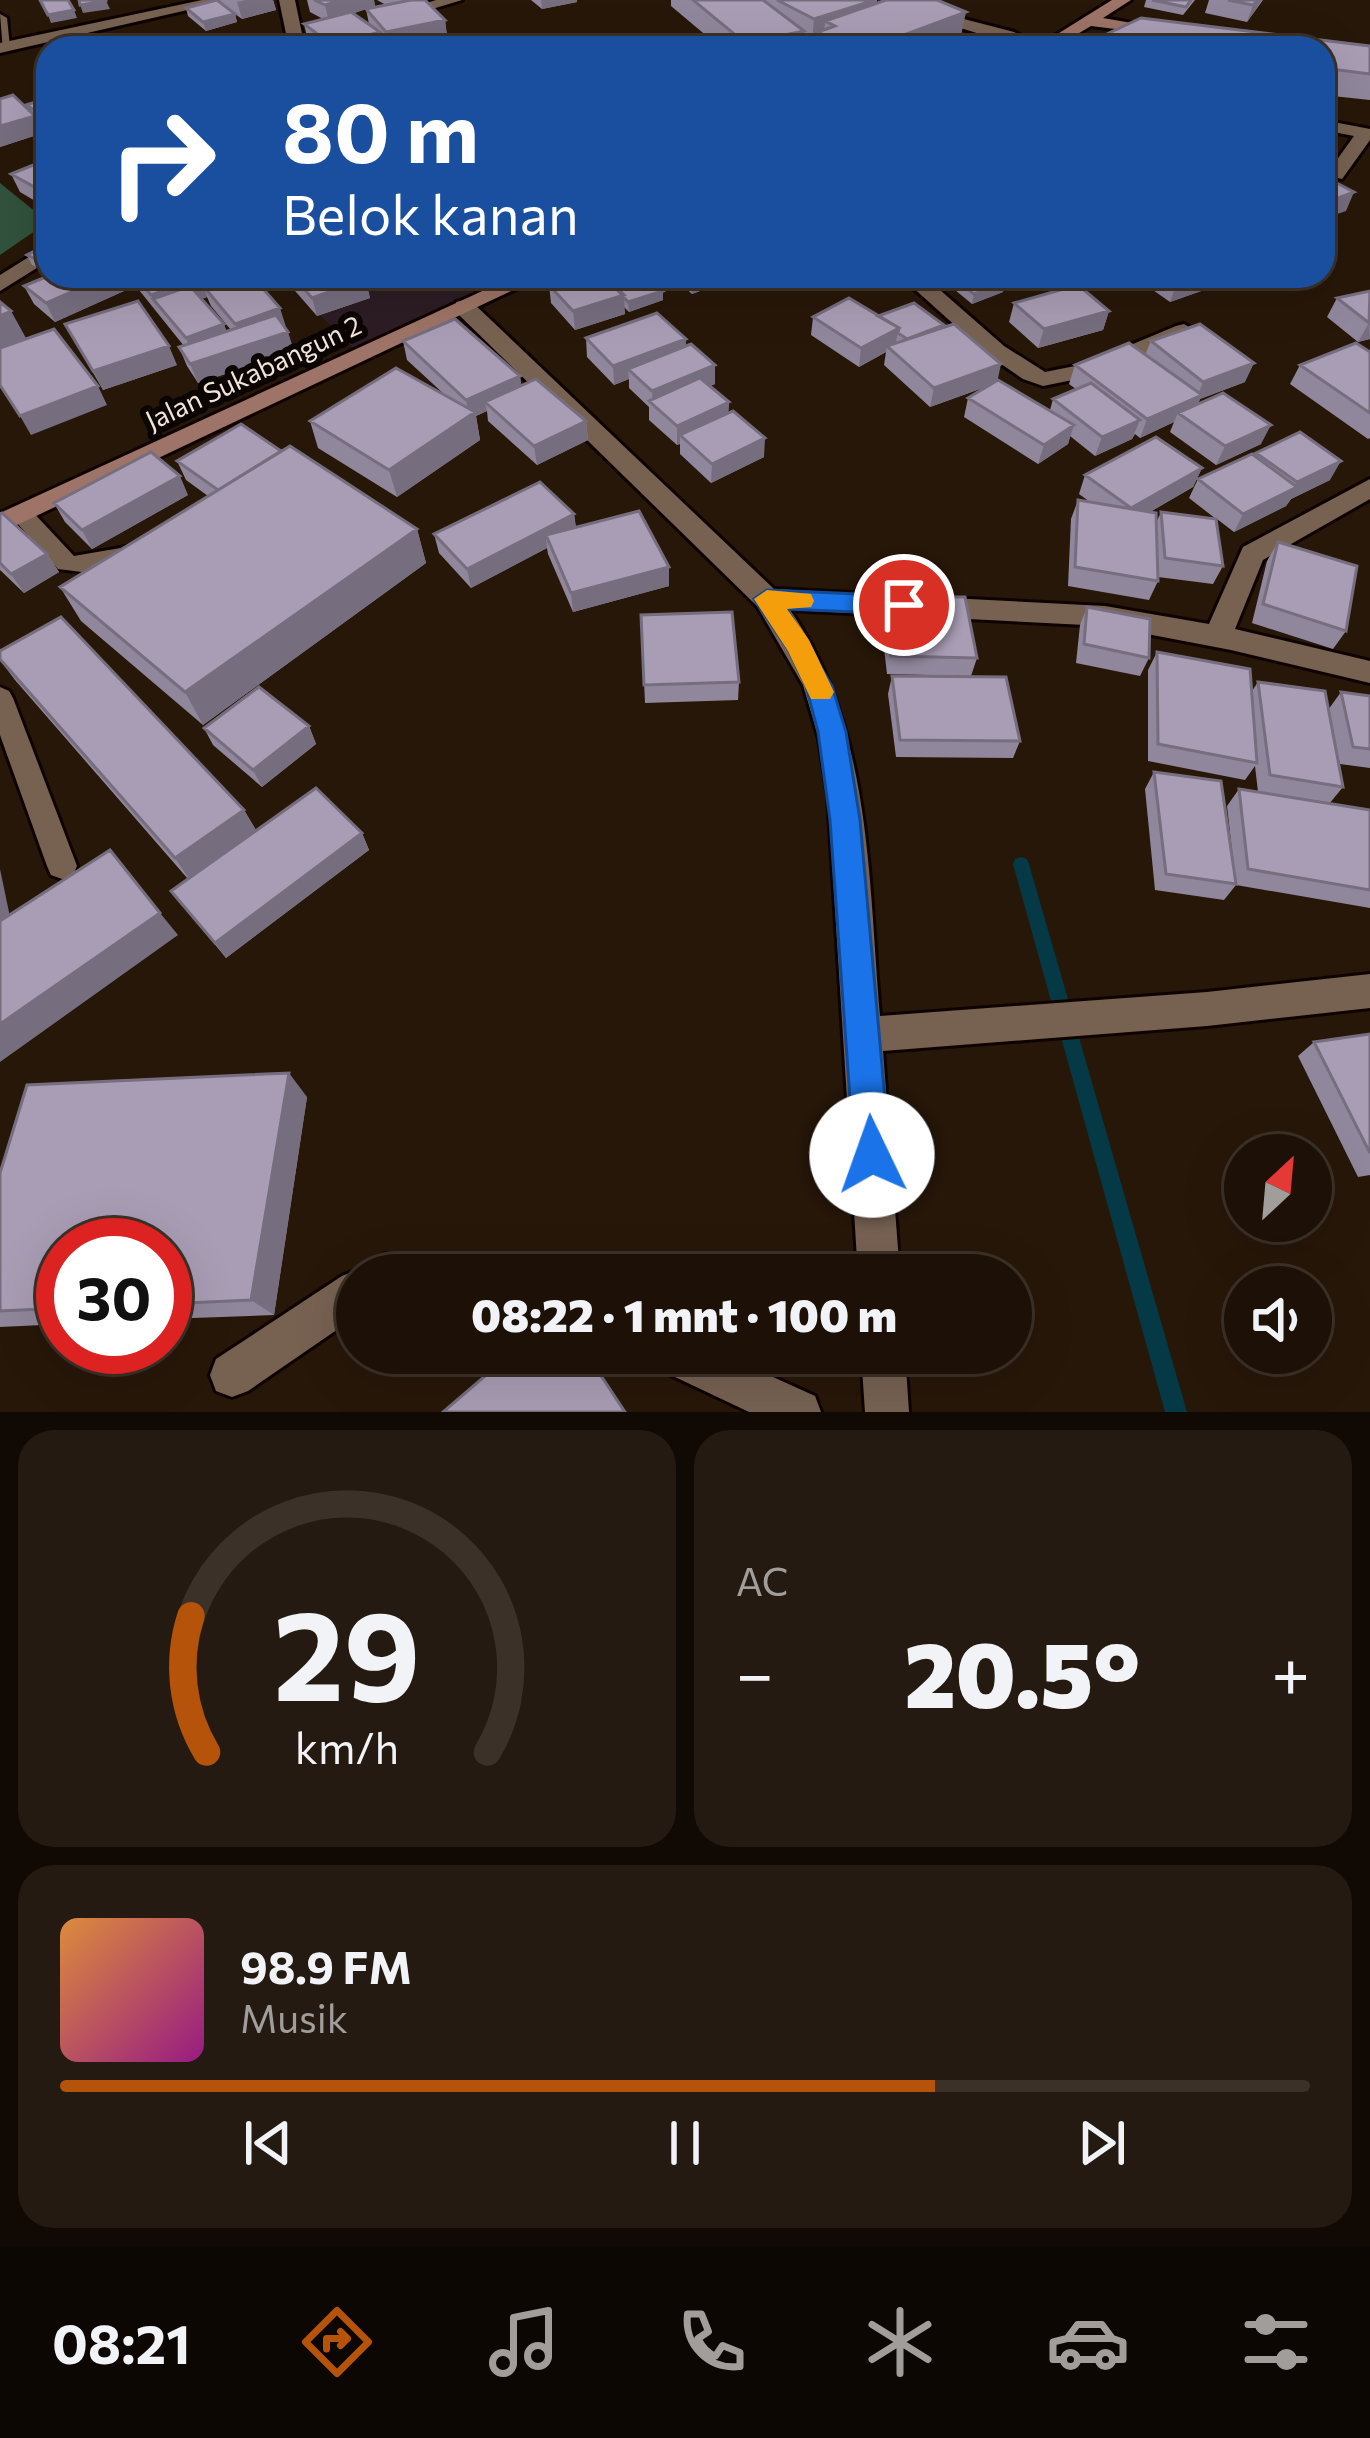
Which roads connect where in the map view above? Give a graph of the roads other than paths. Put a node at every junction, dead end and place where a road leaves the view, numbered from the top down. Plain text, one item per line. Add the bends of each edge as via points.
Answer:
1 (130, 0) edge
2 (223, 0) edge
3 (287, 0) edge
4 (454, 0) edge
5 (1123, 0) edge
6 (915, 11) edge
7 (0, 18) edge
8 (141, 20) junction
9 (376, 21) edge
10 (1093, 22) junction
11 (1185, 32) edge
12 (59, 36) edge
13 (296, 36) edge
14 (1011, 36) edge
15 (1064, 36) edge
16 (36, 40) edge
17 (2, 47) edge
18 (1335, 127) edge
19 (1335, 175) dead end
20 (36, 260) edge
21 (0, 285) edge
22 (506, 288) edge
23 (925, 288) edge
24 (464, 307) junction
25 (1189, 329) edge
26 (1370, 488) edge
27 (11, 519) edge
28 (147, 551) edge
29 (767, 599) junction
30 (1218, 637) junction
31 (1370, 673) edge
32 (0, 698) edge
33 (62, 866) dead end
34 (1370, 991) edge
35 (865, 1035) junction
36 (878, 1254) edge
37 (336, 1305) edge
38 (717, 1374) edge
39 (884, 1374) edge
40 (232, 1376) dead end
41 (800, 1412) edge
42 (887, 1412) edge

1 - 8 street
2 - 8 street
3 - 13 street
4 - 9 street
5 - 10 street
6 - 14 lane
7 - 17 lane
8 - 12 street
10 - 11 street
10 - 15 street
16 - 17 street
18 - 19 street via 1366,133
20 - 21 street
22 - 24 street, Jalan Sukabangun 2
23 - 25 street via 1041,379 1066,377
24 - 27 street, Jalan Sukabangun 2
24 - 29 street
26 - 30 street via 1252,554
27 - 28 lane via 73,568
29 - 30 street via 1041,610
29 - 35 street via 800,646 832,732
30 - 31 street
32 - 33 lane
34 - 35 street
35 - 36 street
37 - 40 street
38 - 41 street
39 - 42 street

